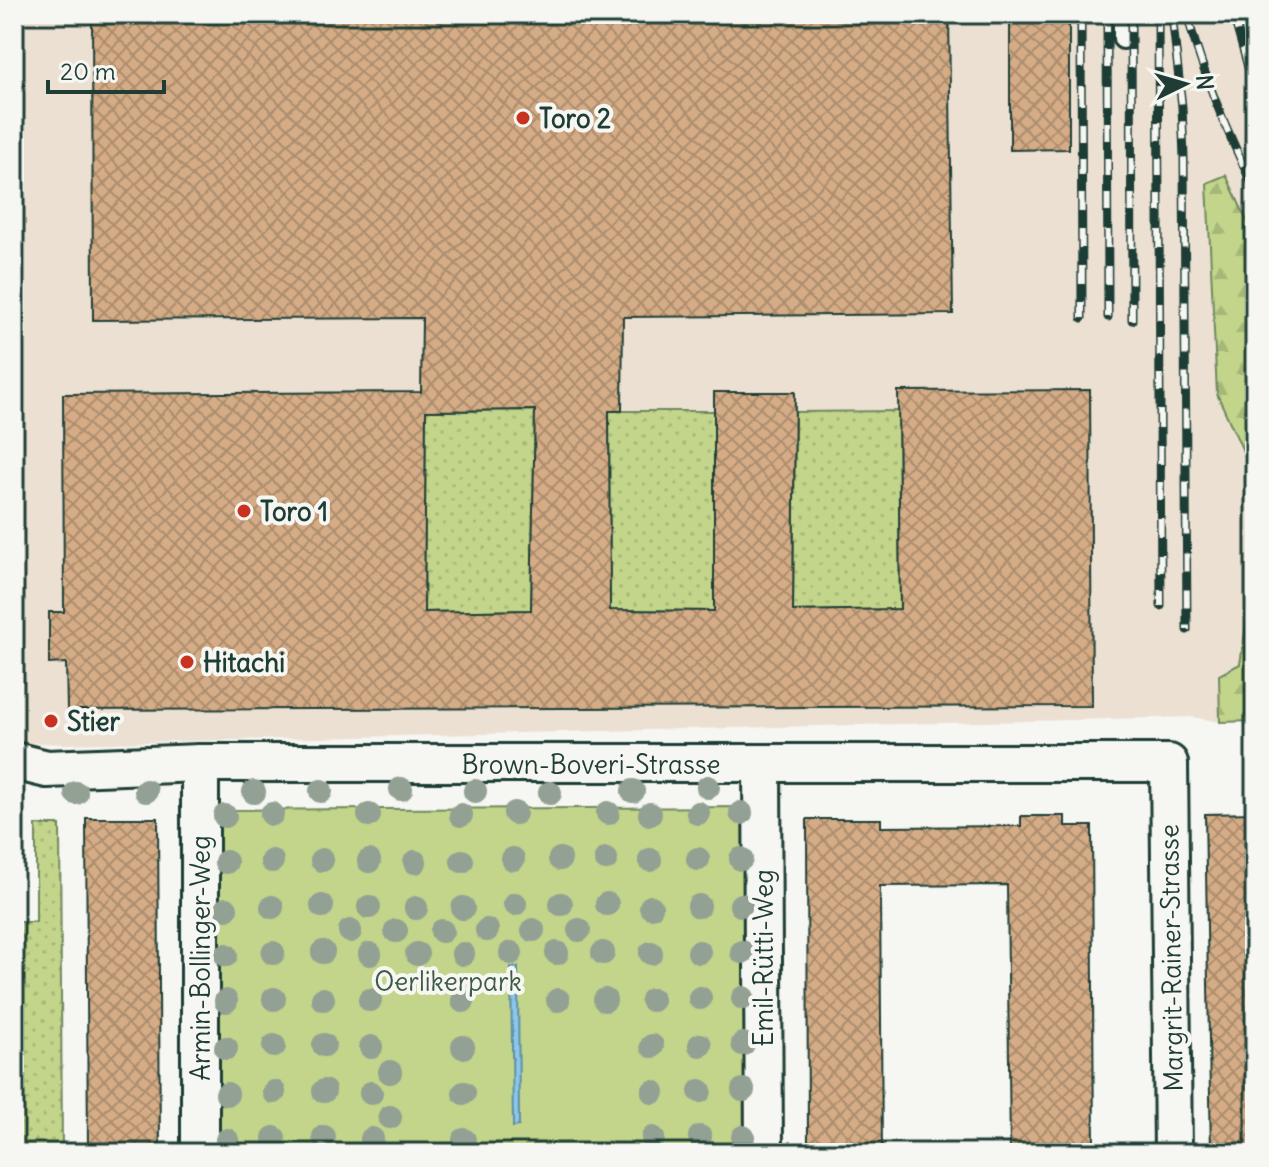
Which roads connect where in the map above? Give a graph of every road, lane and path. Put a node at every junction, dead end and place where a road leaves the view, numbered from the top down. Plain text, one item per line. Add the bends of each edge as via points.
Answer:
1 (1123, 14) edge
2 (1123, 39) dead end
3 (14, 761) edge
4 (200, 763) junction
5 (1169, 763) joint
6 (762, 764) junction
7 (200, 1153) edge
8 (764, 1153) edge
9 (1173, 1153) edge

1 - 2 lane
3 - 4 street, Brown-Boveri-Strasse via 47,769
4 - 6 street, Brown-Boveri-Strasse
4 - 7 street, Armin-Bollinger-Weg
5 - 6 street, Brown-Boveri-Strasse
5 - 9 street, Margrit-Rainer-Strasse
6 - 8 street, Emil-Rütti-Weg

